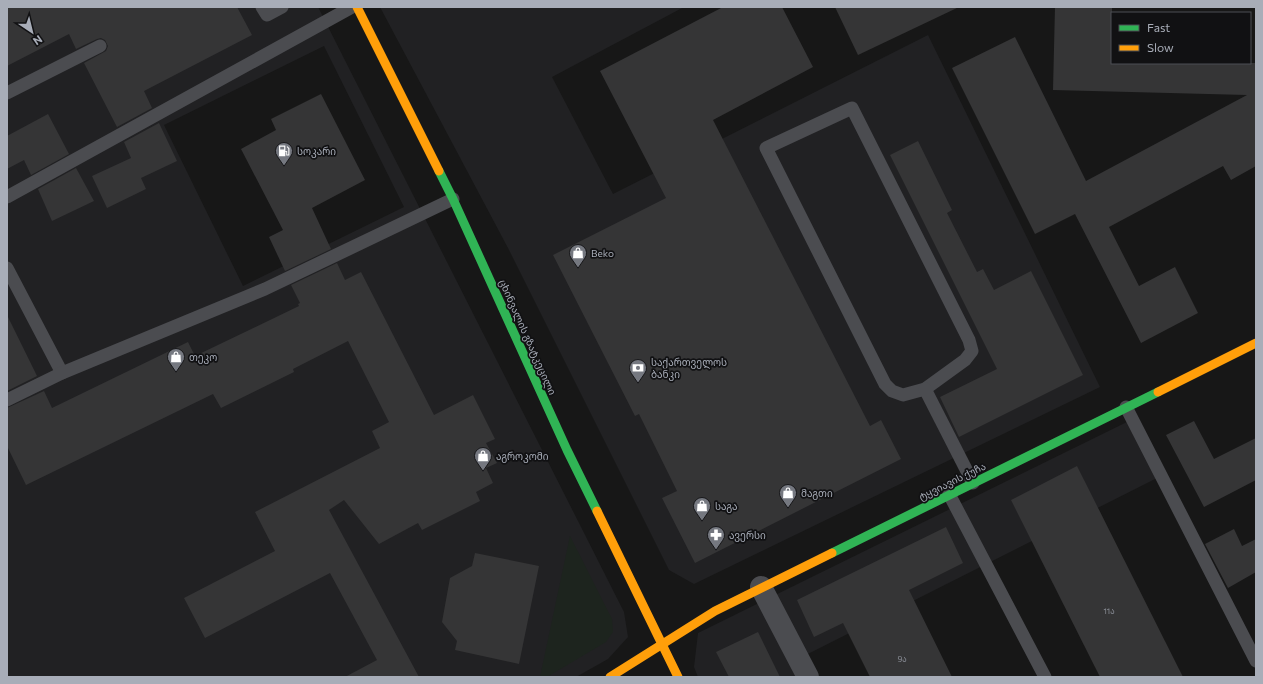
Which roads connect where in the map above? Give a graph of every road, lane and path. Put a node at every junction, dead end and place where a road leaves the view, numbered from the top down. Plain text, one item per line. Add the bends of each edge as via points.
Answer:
1 (262, 7) edge
2 (282, 7) edge
3 (352, 7) edge
4 (357, 7) edge
5 (100, 46) dead end
6 (7, 93) edge
7 (7, 197) edge
8 (453, 199) junction
9 (7, 268) edge
10 (1256, 343) edge
11 (62, 373) junction
12 (925, 389) junction
13 (7, 400) edge
14 (1126, 407) junction
15 (973, 483) junction
16 (949, 494) junction
17 (761, 588) junction
18 (662, 645) junction
19 (1256, 661) edge
20 (610, 677) edge
21 (678, 677) edge
22 (808, 677) edge
23 (1045, 677) edge

1 - 2 lane via 267,15
3 - 7 lane
4 - 8 main road, ცხინვალის გზატკეცილი
5 - 6 lane
8 - 11 lane via 265,289
8 - 18 main road, ცხინვალის გზატკეცილი via 567,450
9 - 11 lane
10 - 14 main road, ტყვიავის ქუჩა
11 - 13 lane
12 - 12 lane via 965,360 972,351 970,340 852,108 766,148 885,384 892,391 904,396
12 - 15 lane
14 - 15 main road, ტყვიავის ქუჩა
14 - 19 lane
15 - 16 main road, ტყვიავის ქუჩა
16 - 17 main road, ტყვიავის ქუჩა
16 - 23 lane
17 - 18 main road, ტყვიავის ქუჩა via 715,610
17 - 22 street
18 - 20 main road, ტყვიავის ქუჩა
18 - 21 main road, ცხინვალის გზატკეცილი

